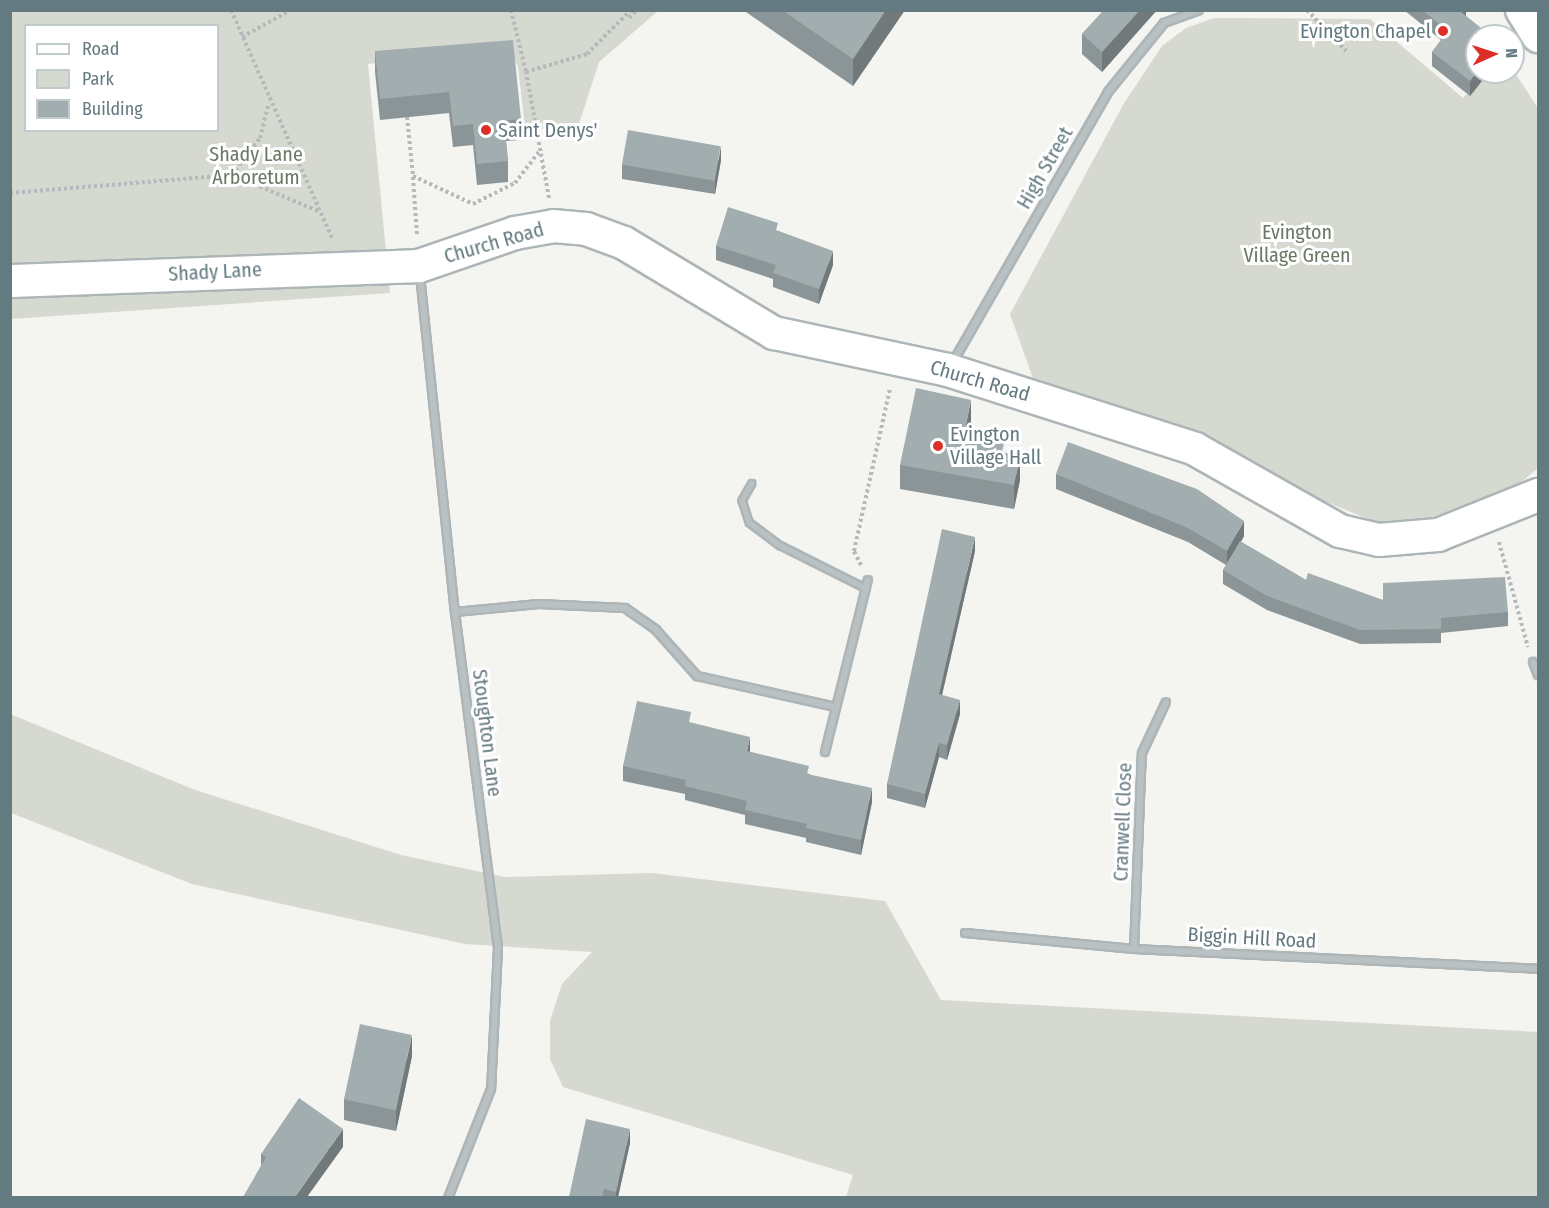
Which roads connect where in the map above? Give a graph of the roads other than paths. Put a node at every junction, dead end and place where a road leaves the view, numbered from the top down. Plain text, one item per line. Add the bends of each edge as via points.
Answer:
1 (1199, 10) edge
2 (1522, 10) edge
3 (1539, 36) edge
4 (419, 266) junction
5 (10, 281) edge
6 (948, 370) junction
7 (752, 483) dead end
8 (1539, 495) edge
9 (868, 580) road end
10 (866, 588) junction
11 (455, 612) junction
12 (1533, 662) road end
13 (1539, 675) edge
14 (1166, 702) dead end
15 (836, 707) junction
16 (825, 752) dead end
17 (965, 933) dead end
18 (1134, 949) junction
19 (1539, 969) edge
20 (448, 1197) edge

1 - 6 street, High Street via 1164,23 1108,92
2 - 3 street
4 - 5 street, Shady Lane
4 - 6 street, Church Road via 515,233 553,226 585,229 624,243 774,333
4 - 11 street, Stoughton Lane
6 - 8 street, Church Road via 1195,449 1340,531 1408,539 1438,535
7 - 10 lane via 742,500 749,522 780,545
9 - 10 street
10 - 15 street
11 - 15 street via 539,604 625,608 656,630 697,676
11 - 20 street, Stoughton Lane via 498,948 498,1001 491,1089
12 - 13 street
14 - 18 street, Cranwell Close via 1142,753
15 - 16 street
17 - 18 street, Biggin Hill Road
18 - 19 street, Biggin Hill Road

